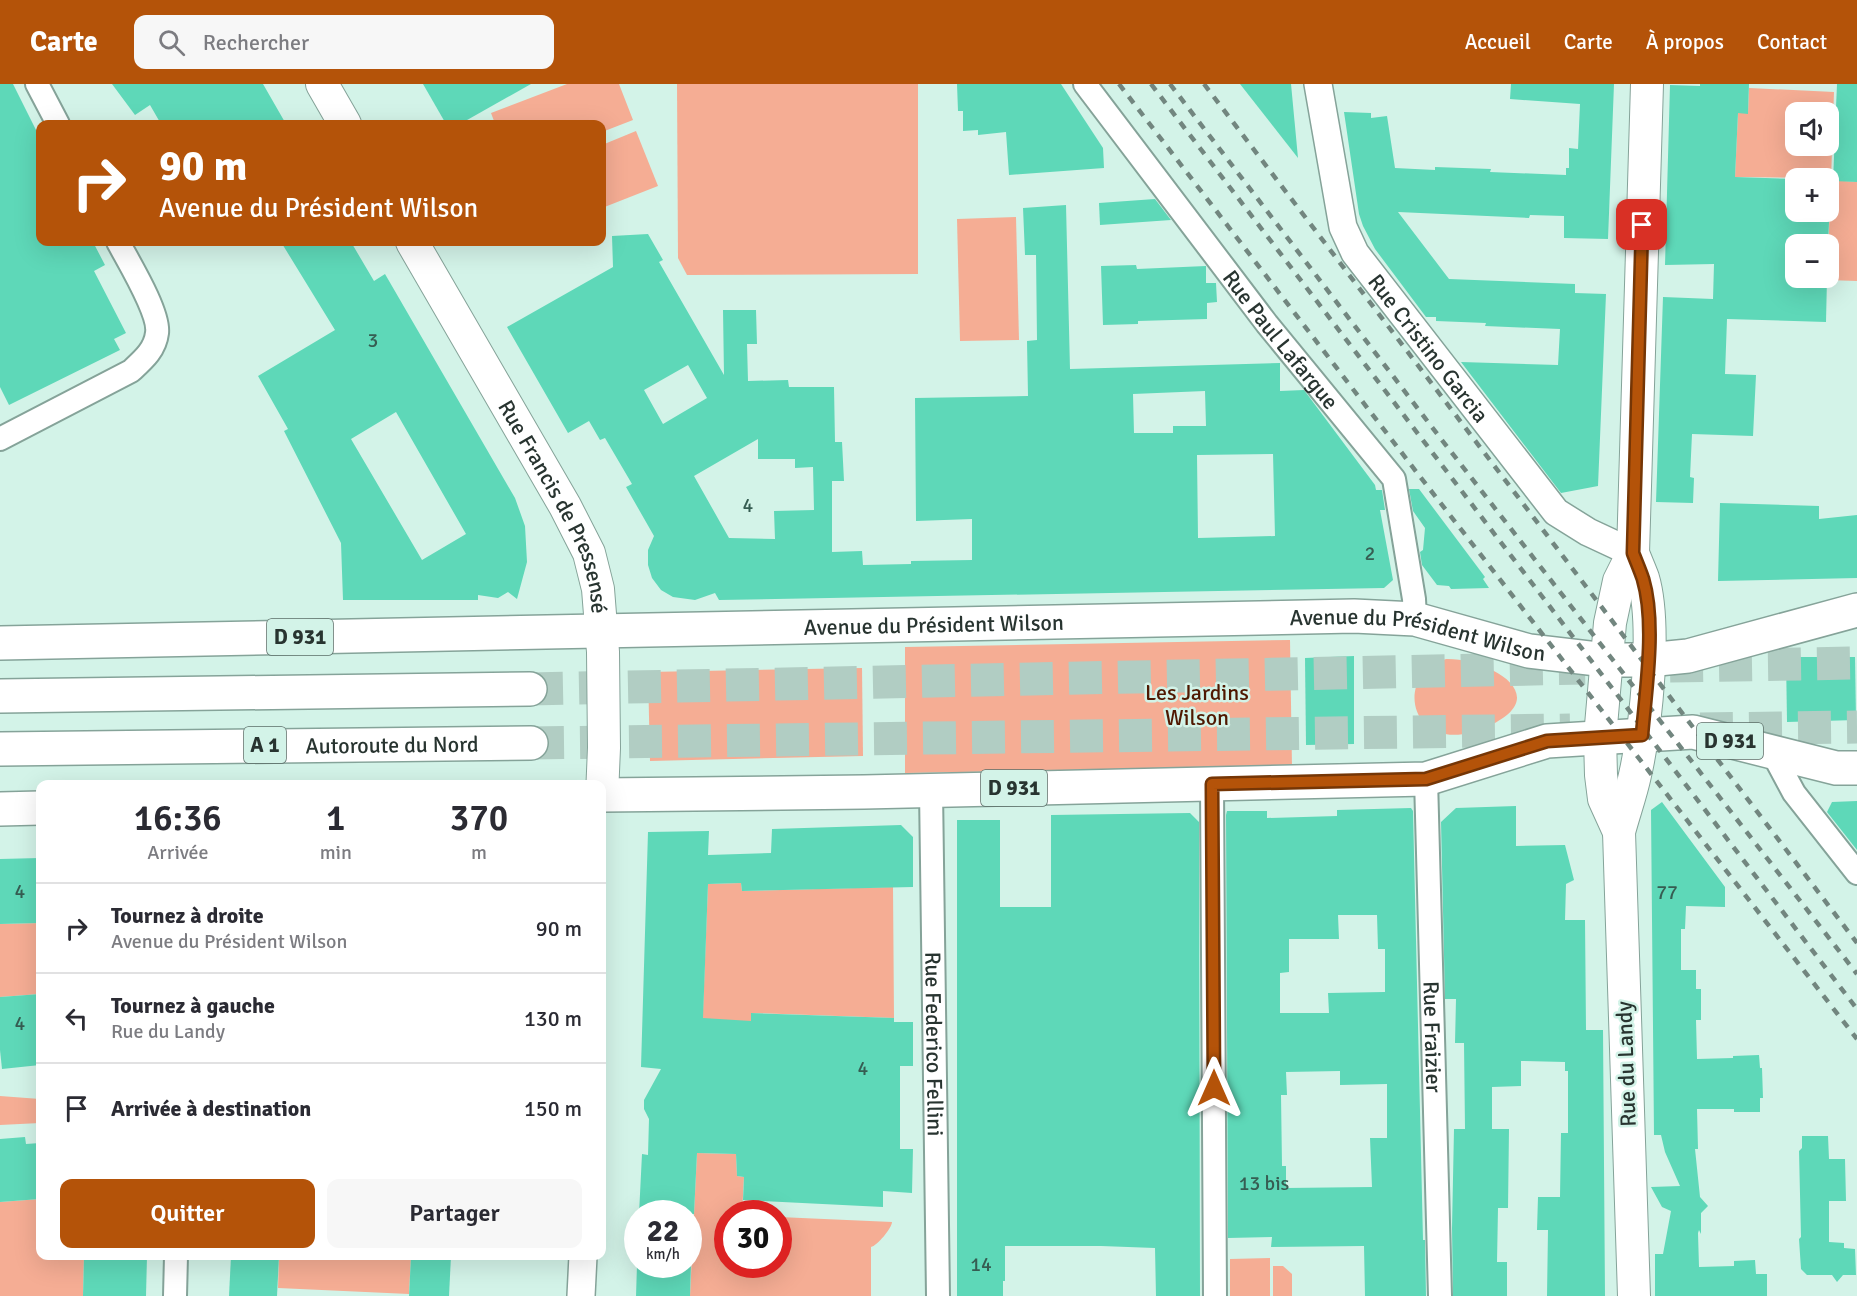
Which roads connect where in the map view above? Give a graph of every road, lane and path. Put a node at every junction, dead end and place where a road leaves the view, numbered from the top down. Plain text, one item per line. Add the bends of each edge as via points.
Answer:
1 (37, 84) edge
2 (322, 84) edge
3 (1085, 84) edge
4 (1318, 84) edge
5 (1647, 84) edge
6 (56, 120) edge
7 (343, 120) edge
8 (120, 246) edge
9 (414, 246) edge
10 (0, 439) edge
11 (1633, 553) junction
12 (1857, 610) edge
13 (1415, 619) junction
14 (601, 630) junction
15 (0, 643) edge
16 (1606, 660) junction
17 (1648, 660) junction
18 (530, 689) tunnel mouth
19 (0, 696) edge
20 (1642, 735) junction
21 (1600, 737) junction
22 (531, 743) tunnel mouth
23 (0, 749) edge
24 (1772, 752) junction
25 (1857, 768) edge
26 (1426, 779) junction
27 (603, 780) edge
28 (1212, 784) junction
29 (931, 790) junction
30 (606, 795) edge
31 (36, 808) edge
32 (0, 809) edge
33 (1619, 832) junction
34 (1857, 873) edge
35 (176, 1260) edge
36 (583, 1260) edge
37 (175, 1296) edge
38 (582, 1296) edge
39 (938, 1296) edge
40 (1215, 1296) edge
41 (1440, 1296) edge
42 (1634, 1296) edge

1 - 6 street
2 - 7 main road
3 - 13 street, Rue Paul Lafargue via 1268,324 1394,479
4 - 11 street, Rue Cristino Garcia via 1342,227 1355,253 1556,512 1587,532
5 - 11 main road, Rue du Landy
8 - 10 street via 158,325 147,357 131,371
9 - 14 main road, Rue Francis de Pressensé via 589,553 598,589
11 - 16 main road, Rue du Landy via 1619,581
11 - 17 main road, Rue du Landy via 1643,580 1649,620
12 - 17 main road, Avenue du Président Wilson / D 931 via 1688,656
13 - 14 main road, Avenue du Président Wilson / D 931 via 1343,616
13 - 16 main road, Avenue du Président Wilson / D 931 via 1528,651
14 - 15 main road, Avenue du Président Wilson / D 931
14 - 27 main road, Rue Francis de Pressensé
16 - 17 main road, Avenue du Président Wilson / D 931
16 - 21 main road, Rue du Landy
17 - 20 main road, Rue du Landy
18 - 19 main road
20 - 21 main road, D 931
20 - 24 main road, D 931 via 1693,732
20 - 33 main road, Rue du Landy
21 - 26 main road, D 931 via 1547,741
21 - 33 main road, Rue du Landy via 1604,799
22 - 23 main road, Autoroute du Nord / A 1
24 - 25 main road, D 931 via 1836,768
24 - 34 street via 1794,793
26 - 28 main road, D 931
26 - 41 street, Rue Fraizier
28 - 29 main road, D 931
28 - 40 street
29 - 30 main road, D 931
29 - 39 street, Rue Federico Fellini
31 - 32 main road
33 - 42 main road, Rue du Landy
35 - 37 street
36 - 38 street

